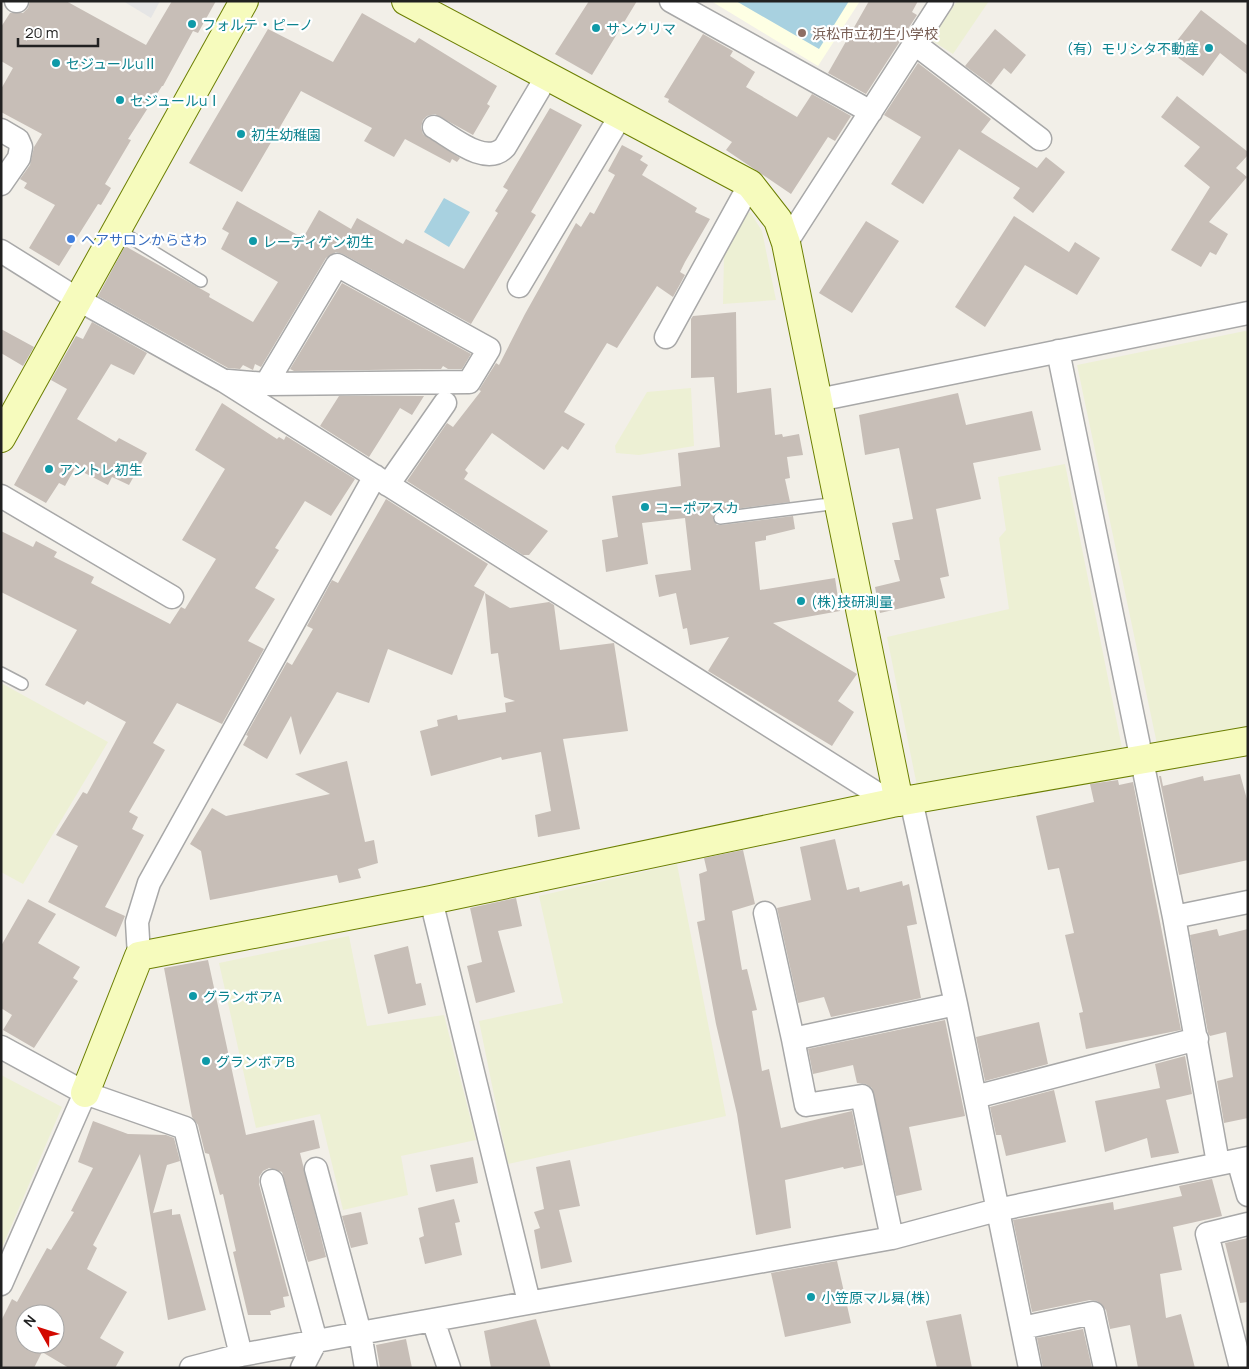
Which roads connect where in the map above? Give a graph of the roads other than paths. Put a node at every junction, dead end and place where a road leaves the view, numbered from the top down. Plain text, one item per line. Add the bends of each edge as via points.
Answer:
1 (244, 1) edge
2 (406, 1) edge
3 (671, 1) edge
4 (942, 1) edge
5 (915, 44) junction
6 (547, 76) junction
7 (871, 112) junction
8 (622, 115) junction
9 (434, 127) dead end
10 (1, 130) edge
11 (1040, 139) dead end
12 (1, 184) edge
13 (750, 184) junction
14 (118, 230) junction
15 (786, 243) junction
16 (1, 251) edge
17 (201, 281) dead end
18 (518, 286) dead end
19 (80, 300) junction
20 (1248, 313) edge
21 (666, 337) dead end
22 (1058, 350) junction
23 (224, 381) junction
24 (266, 384) junction
25 (818, 400) junction
26 (445, 403) dead end
27 (1, 438) edge
28 (381, 480) junction
29 (1, 496) edge
30 (838, 502) junction
31 (720, 518) dead end
32 (172, 597) dead end
33 (1, 673) edge
34 (22, 684) dead end
35 (1248, 741) edge
36 (1142, 759) junction
37 (901, 802) junction
38 (431, 900) junction
39 (1248, 902) edge
40 (765, 913) dead end
41 (1174, 917) junction
42 (139, 956) junction
43 (956, 1004) junction
44 (793, 1039) junction
45 (1197, 1039) junction
46 (1, 1047) edge
47 (85, 1093) junction
48 (975, 1097) junction
49 (1235, 1160) edge
50 (316, 1169) dead end
51 (272, 1181) dead end
52 (1248, 1195) edge
53 (997, 1210) junction
54 (1248, 1224) edge
55 (892, 1238) junction
56 (1, 1284) edge
57 (529, 1302) junction
58 (433, 1320) junction
59 (1022, 1328) junction
60 (360, 1332) junction
61 (316, 1341) junction
62 (242, 1355) junction
63 (191, 1368) edge
64 (302, 1368) edge
65 (366, 1368) edge
66 (449, 1368) edge
67 (1030, 1368) edge
68 (1105, 1368) edge
69 (1241, 1368) edge

1 - 14 street
2 - 6 street
3 - 7 street
4 - 5 street
5 - 7 street
5 - 11 street
6 - 8 street
6 - 9 street via 505,148 494,156 479,152
7 - 15 street
8 - 13 street
8 - 18 street
10 - 12 street via 22,146
13 - 15 street via 778,220
13 - 21 street
14 - 17 lane
14 - 19 street
15 - 25 street
16 - 19 street
19 - 23 street
19 - 27 street
20 - 22 street
22 - 25 street
22 - 36 street
23 - 24 street
23 - 28 street
24 - 24 street via 469,382 489,349 337,265
25 - 30 street
26 - 28 street
28 - 37 street
28 - 42 street via 149,883 137,922
29 - 32 street
30 - 31 lane
30 - 37 street
33 - 34 lane
35 - 36 street
36 - 37 street
36 - 41 street
37 - 38 street
37 - 43 street
38 - 42 street
38 - 57 street
39 - 41 street
40 - 44 street
41 - 45 street
42 - 47 street
43 - 44 street
43 - 48 street
44 - 55 street via 806,1105 862,1096
45 - 48 street
45 - 49 street
46 - 47 street
47 - 56 street
47 - 62 street via 185,1128
48 - 53 street
49 - 52 street
49 - 53 street
50 - 60 street
51 - 61 street
53 - 55 street
53 - 59 street
54 - 69 street via 1207,1234
55 - 57 street
57 - 58 street
58 - 60 street
58 - 66 street
59 - 67 street
59 - 68 street via 1093,1313
60 - 61 street
60 - 65 street
61 - 62 street
61 - 64 street
62 - 63 street

